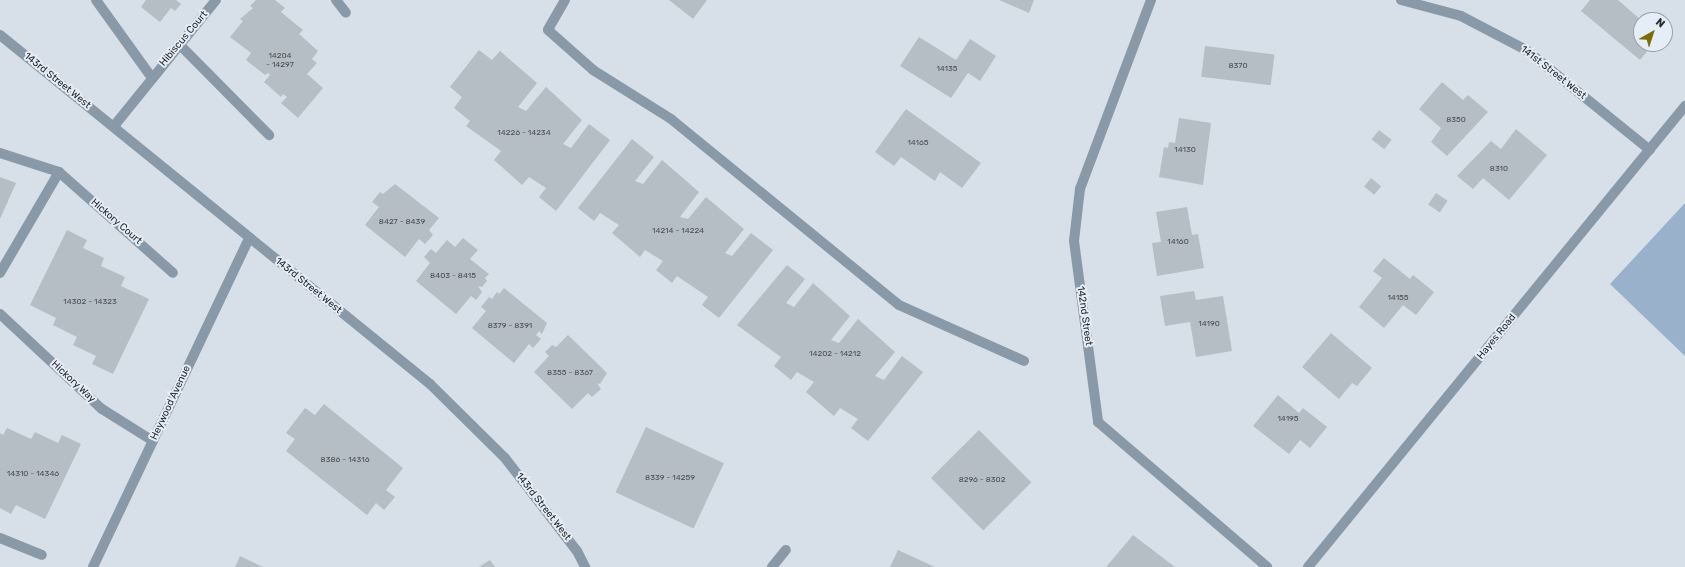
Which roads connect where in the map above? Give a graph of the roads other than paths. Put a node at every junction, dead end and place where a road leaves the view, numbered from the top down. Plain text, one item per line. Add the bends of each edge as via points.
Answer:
1 (96, 0) edge
2 (216, 0) edge
3 (336, 0) edge
4 (565, 0) edge
5 (1151, 0) edge
6 (1401, 0) edge
7 (346, 13) dead end
8 (0, 35) edge
9 (180, 45) junction
10 (152, 78) junction
11 (1685, 106) edge
12 (114, 126) junction
13 (268, 135) dead end
14 (1650, 150) junction
15 (0, 153) edge
16 (59, 172) junction
17 (249, 238) junction
18 (0, 273) edge
19 (173, 273) dead end
20 (0, 314) edge
21 (1024, 361) dead end
22 (153, 441) junction
23 (0, 538) edge
24 (786, 550) dead end
25 (42, 555) dead end
26 (94, 567) edge
27 (585, 567) edge
28 (772, 567) edge
29 (1267, 567) edge
30 (1308, 567) edge

1 - 10 street, Hibiscus Court
2 - 9 street, Hibiscus Court
3 - 7 street
4 - 21 street via 548,30 593,70 671,119 899,305
5 - 29 street, 142nd Street via 1080,189 1074,241 1098,422
6 - 14 street, 141st Street West via 1461,16 1526,50
8 - 12 street, 143rd Street West
9 - 10 street, Hibiscus Court
9 - 13 street
10 - 12 street, Hibiscus Court
11 - 14 street, Hayes Road
12 - 17 street, 143rd Street West
14 - 30 street, Hayes Road
15 - 16 street, Hickory Court
16 - 18 street
16 - 19 street, Hickory Court
17 - 22 street, Heywood Avenue
17 - 27 street, 143rd Street West via 430,384 505,458 576,550
20 - 22 street, Hickory Way via 102,409
22 - 26 street, Heywood Avenue
23 - 25 street
24 - 28 street

